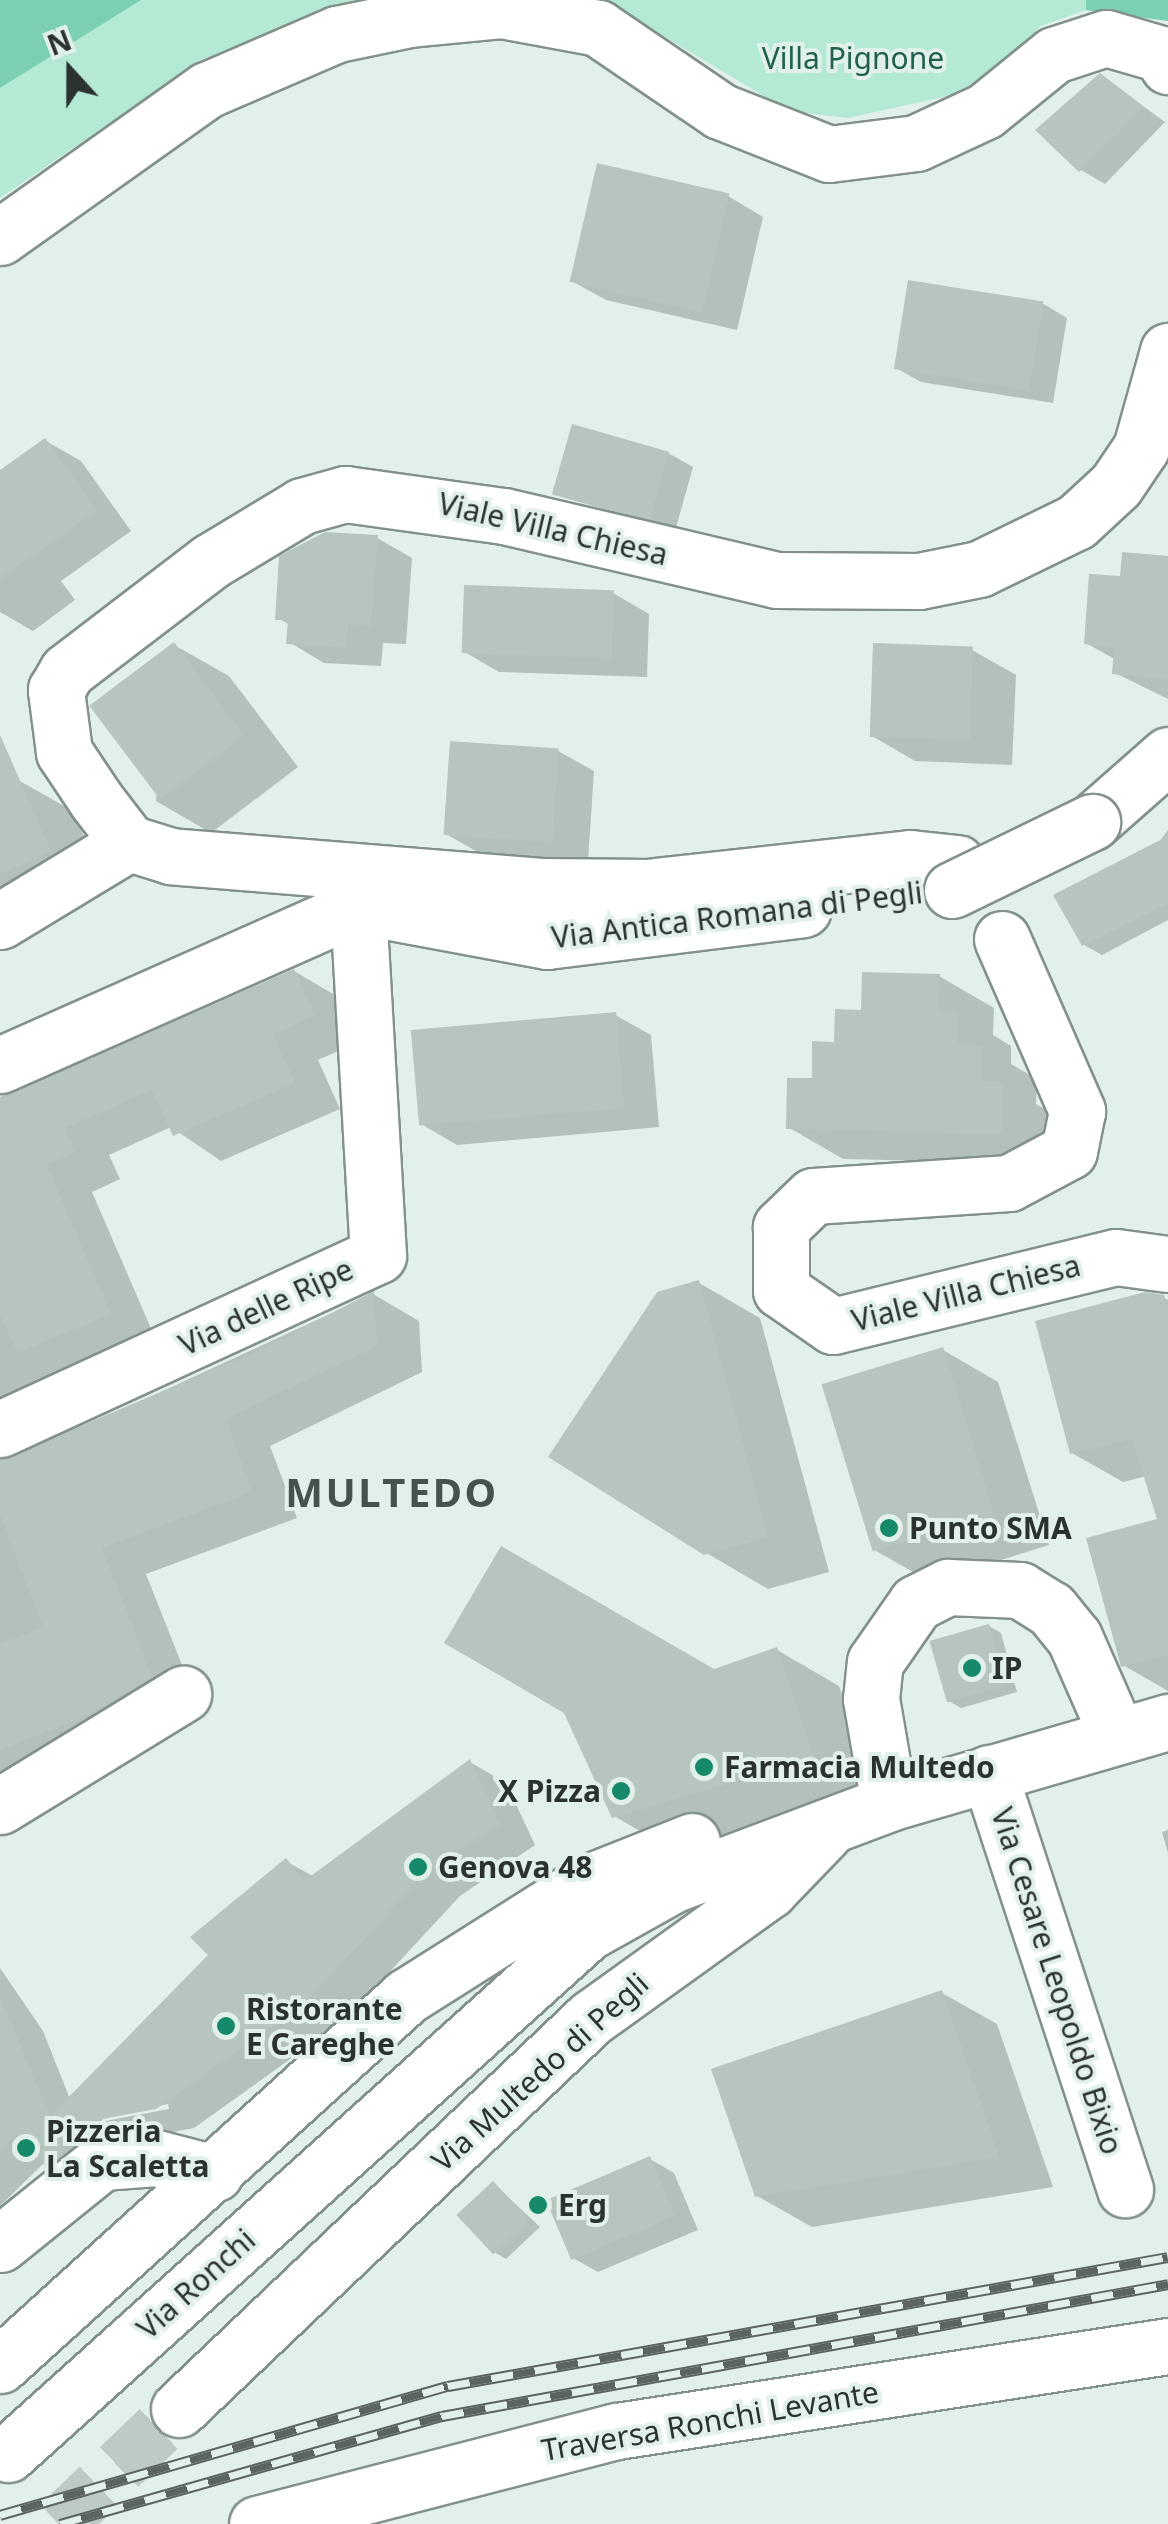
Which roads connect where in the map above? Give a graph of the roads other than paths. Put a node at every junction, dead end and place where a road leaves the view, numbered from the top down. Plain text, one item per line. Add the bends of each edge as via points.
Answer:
1 (1168, 66) edge
2 (0, 238) edge
3 (1168, 351) edge
4 (1168, 755) edge
5 (130, 843) junction
6 (954, 877) junction
7 (541, 886) junction
8 (358, 906) junction
9 (0, 921) edge
10 (1002, 939) dead end
11 (547, 940) junction
12 (0, 1065) edge
13 (1168, 1264) edge
14 (0, 1429) edge
15 (184, 1694) dead end
16 (1142, 1729) edge
17 (990, 1774) junction
18 (889, 1803) junction
19 (0, 1806) edge
20 (833, 1824) junction
21 (300, 2087) junction
22 (384, 2116) junction
23 (215, 2173) junction
24 (1125, 2189) dead end
25 (0, 2244) edge
26 (255, 2332) junction
27 (1168, 2346) edge
28 (0, 2365) edge
29 (179, 2410) tunnel mouth
30 (8, 2454) dead end
31 (258, 2524) edge

1 - 2 street via 1161,54 1106,38 1054,55 985,111 916,143 828,154 720,111 598,28 488,9 410,19 337,34 207,90
3 - 5 street, Viale Villa Chiesa via 1142,448 1103,497 1038,544 918,581 776,580 392,495 302,506 130,620 56,690 64,752
4 - 6 street, Via Antica Romana di Pegli, bridge via 1092,822
5 - 7 street via 171,856
5 - 9 street
6 - 7 street via 910,858 649,887
6 - 11 street, Via Antica Romana di Pegli
7 - 11 street, Via Antica Romana di Pegli
8 - 11 street, Via Antica Romana di Pegli
8 - 12 street
8 - 14 street, Via delle Ripe via 378,1256
10 - 13 street, Viale Villa Chiesa via 1077,1111 1069,1151 1009,1183 812,1196 782,1226 782,1290 795,1308 833,1326 1116,1256
15 - 19 street
16 - 17 street, Via Multedo di Pegli
16 - 18 street, Via Multedo di Pegli via 1052,1609 1002,1586 948,1587 916,1603 874,1662 871,1699
17 - 18 street, Via Multedo di Pegli
17 - 24 street, Via Cesare Leopoldo Bixio
18 - 20 street, Via Multedo di Pegli
20 - 21 street, Via Multedo di Pegli via 714,1836 584,1884 408,1996
20 - 22 street, Via Multedo di Pegli via 674,1884 588,1932
20 - 26 street, Via Multedo di Pegli via 769,1890 591,2018
21 - 22 street via 333,2082 372,2098
21 - 23 street, Via Multedo di Pegli
22 - 26 street, Via Multedo di Pegli via 386,2158 287,2264
22 - 30 street, Via Ronchi
23 - 25 street via 156,2158 102,2162
23 - 28 street, Via Multedo di Pegli
26 - 29 street, Via Multedo di Pegli
27 - 31 street, Traversa Ronchi Levante via 617,2431

